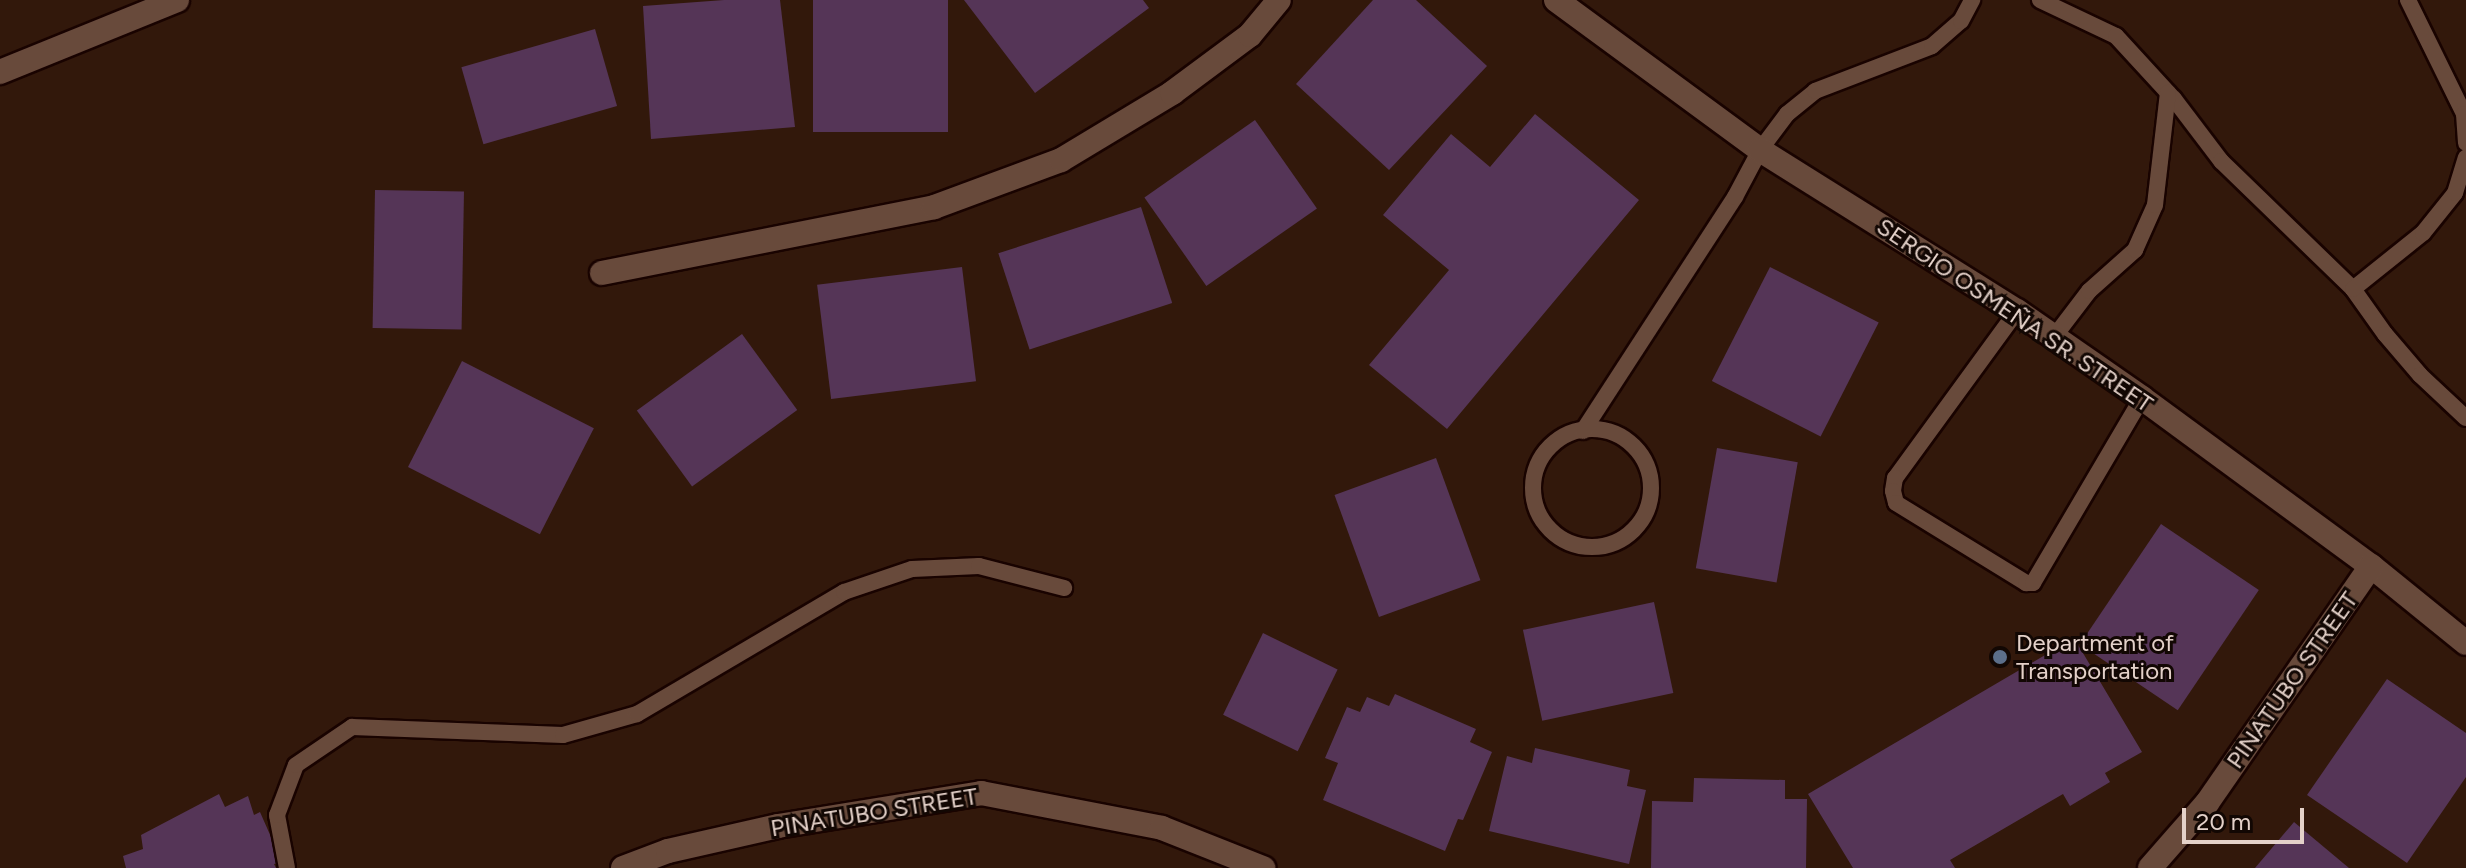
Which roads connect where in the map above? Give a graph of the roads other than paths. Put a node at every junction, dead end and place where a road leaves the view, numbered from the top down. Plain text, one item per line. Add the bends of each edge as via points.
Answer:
1 (177, 0) edge
2 (1279, 0) edge
3 (1556, 0) edge
4 (1972, 0) edge
5 (2040, 0) edge
6 (2408, 0) edge
7 (1584, 8) edge
8 (0, 72) edge
9 (2168, 93) junction
10 (2466, 143) edge
11 (1760, 150) junction
12 (2466, 158) edge
13 (602, 273) dead end
14 (2353, 289) junction
15 (2017, 311) junction
16 (2054, 337) junction
17 (2142, 398) junction
18 (2466, 418) edge
19 (1583, 431) junction
20 (2371, 566) junction
21 (1064, 588) dead end
22 (2466, 643) edge
23 (287, 868) edge
24 (623, 868) edge
25 (1263, 868) edge
26 (2150, 868) edge

1 - 8 street
2 - 13 street via 1250,35 1172,93 1061,160 934,207
3 - 7 street, SERGIO OSMEÑA SR. STREET
4 - 11 lane via 1961,21 1932,46 1815,91 1787,114
5 - 9 lane via 2116,36
6 - 10 lane via 2464,114
7 - 11 street, SERGIO OSMEÑA SR. STREET
9 - 14 lane via 2221,161
9 - 16 lane via 2155,205 2135,250 2089,291
11 - 15 street, SERGIO OSMEÑA SR. STREET
11 - 19 lane
12 - 14 lane via 2455,193 2423,233
14 - 18 lane via 2411,365
15 - 16 street, SERGIO OSMEÑA SR. STREET
15 - 17 lane via 1895,478 1896,503 2033,583
16 - 17 street, SERGIO OSMEÑA SR. STREET
17 - 20 street, SERGIO OSMEÑA SR. STREET
19 - 19 lane via 1555,442 1543,455 1533,490 1545,525 1568,542 1613,544 1642,521 1652,486 1644,460 1625,439 1609,431
20 - 22 street, SERGIO OSMEÑA SR. STREET
20 - 26 street, PINATUBO STREET via 2207,803
21 - 23 lane via 979,566 912,569 844,592 637,714 563,735 352,727 296,765 277,815
24 - 25 street, PINATUBO STREET via 668,851 778,826 981,793 1162,828

